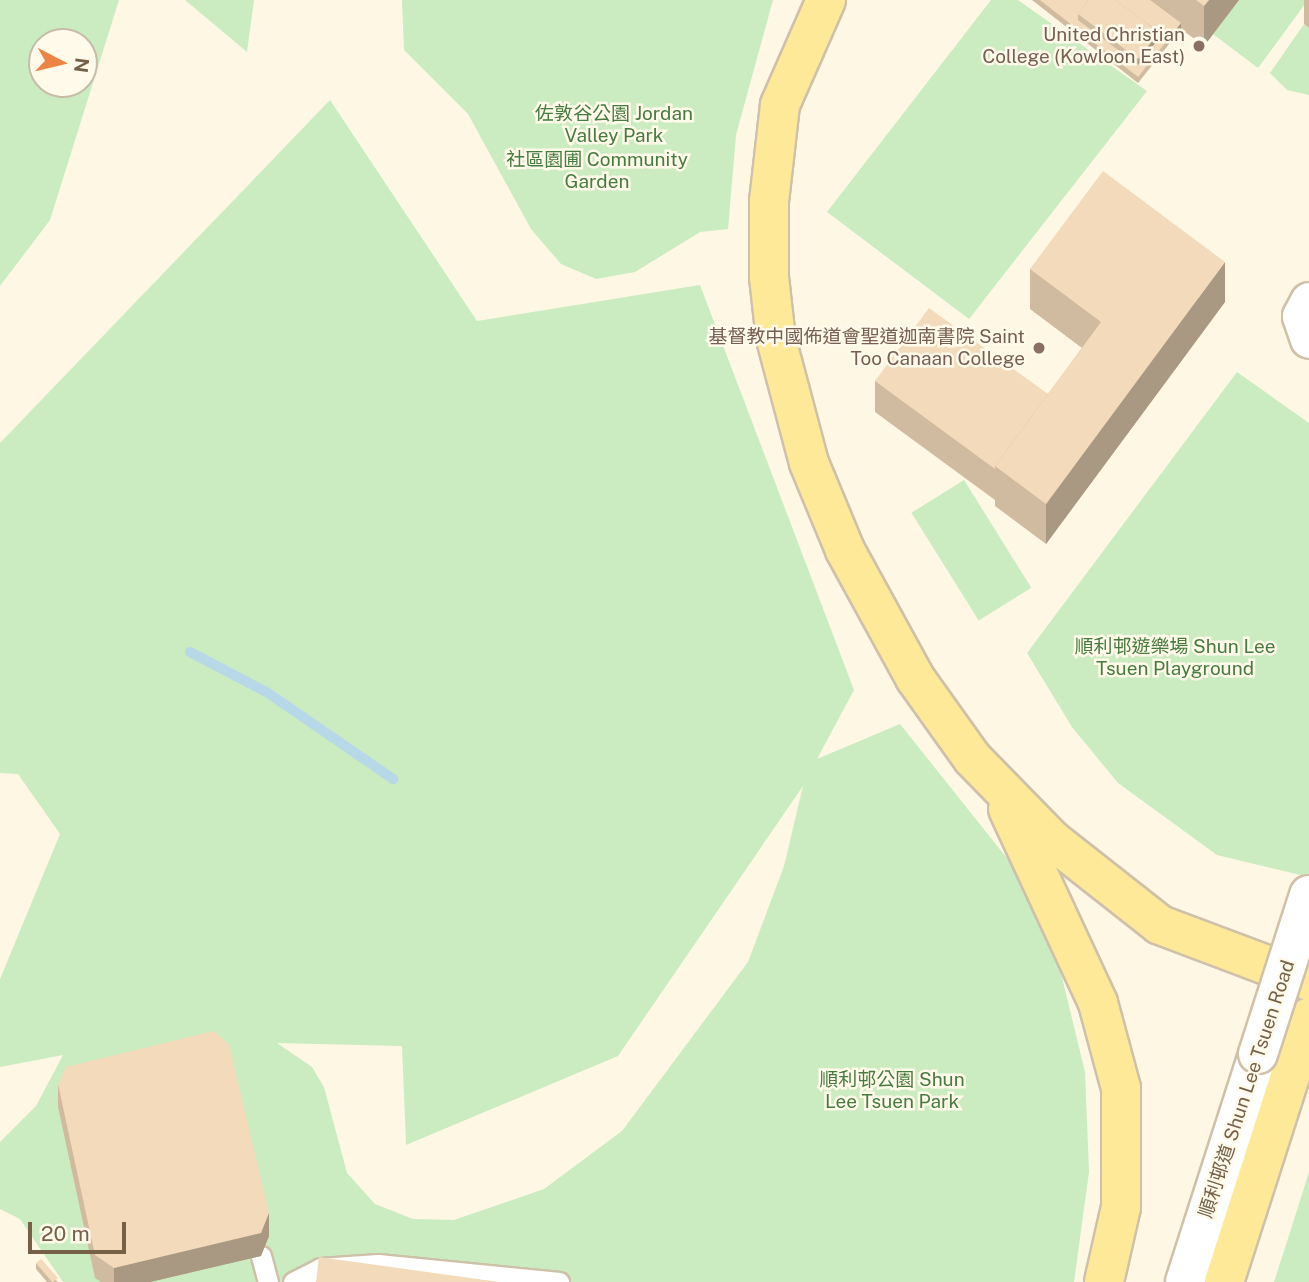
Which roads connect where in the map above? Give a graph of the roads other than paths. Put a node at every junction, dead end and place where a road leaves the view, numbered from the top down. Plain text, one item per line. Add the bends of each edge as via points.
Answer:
1 (826, 0) edge
2 (1309, 301) edge
3 (1309, 339) edge
4 (998, 789) junction
5 (1309, 895) edge
6 (1309, 981) edge
7 (1309, 1017) edge
8 (1276, 1059) junction
9 (261, 1255) edge
10 (268, 1282) edge
11 (293, 1282) edge
12 (559, 1282) edge
13 (1104, 1282) edge
14 (1185, 1282) edge
15 (1224, 1282) edge

1 - 4 main road via 780,105 769,201 776,339 809,463 845,550 915,678
2 - 3 street via 1301,316
4 - 6 main road via 1160,925
4 - 13 main road via 1098,1003 1121,1088 1121,1207
5 - 8 main road, 順利邨道 Shun Lee Tsuen Road, bridge
7 - 8 main road
8 - 14 main road, 順利邨道 Shun Lee Tsuen Road
8 - 15 main road
9 - 10 lane
11 - 12 lane via 320,1268 378,1264

